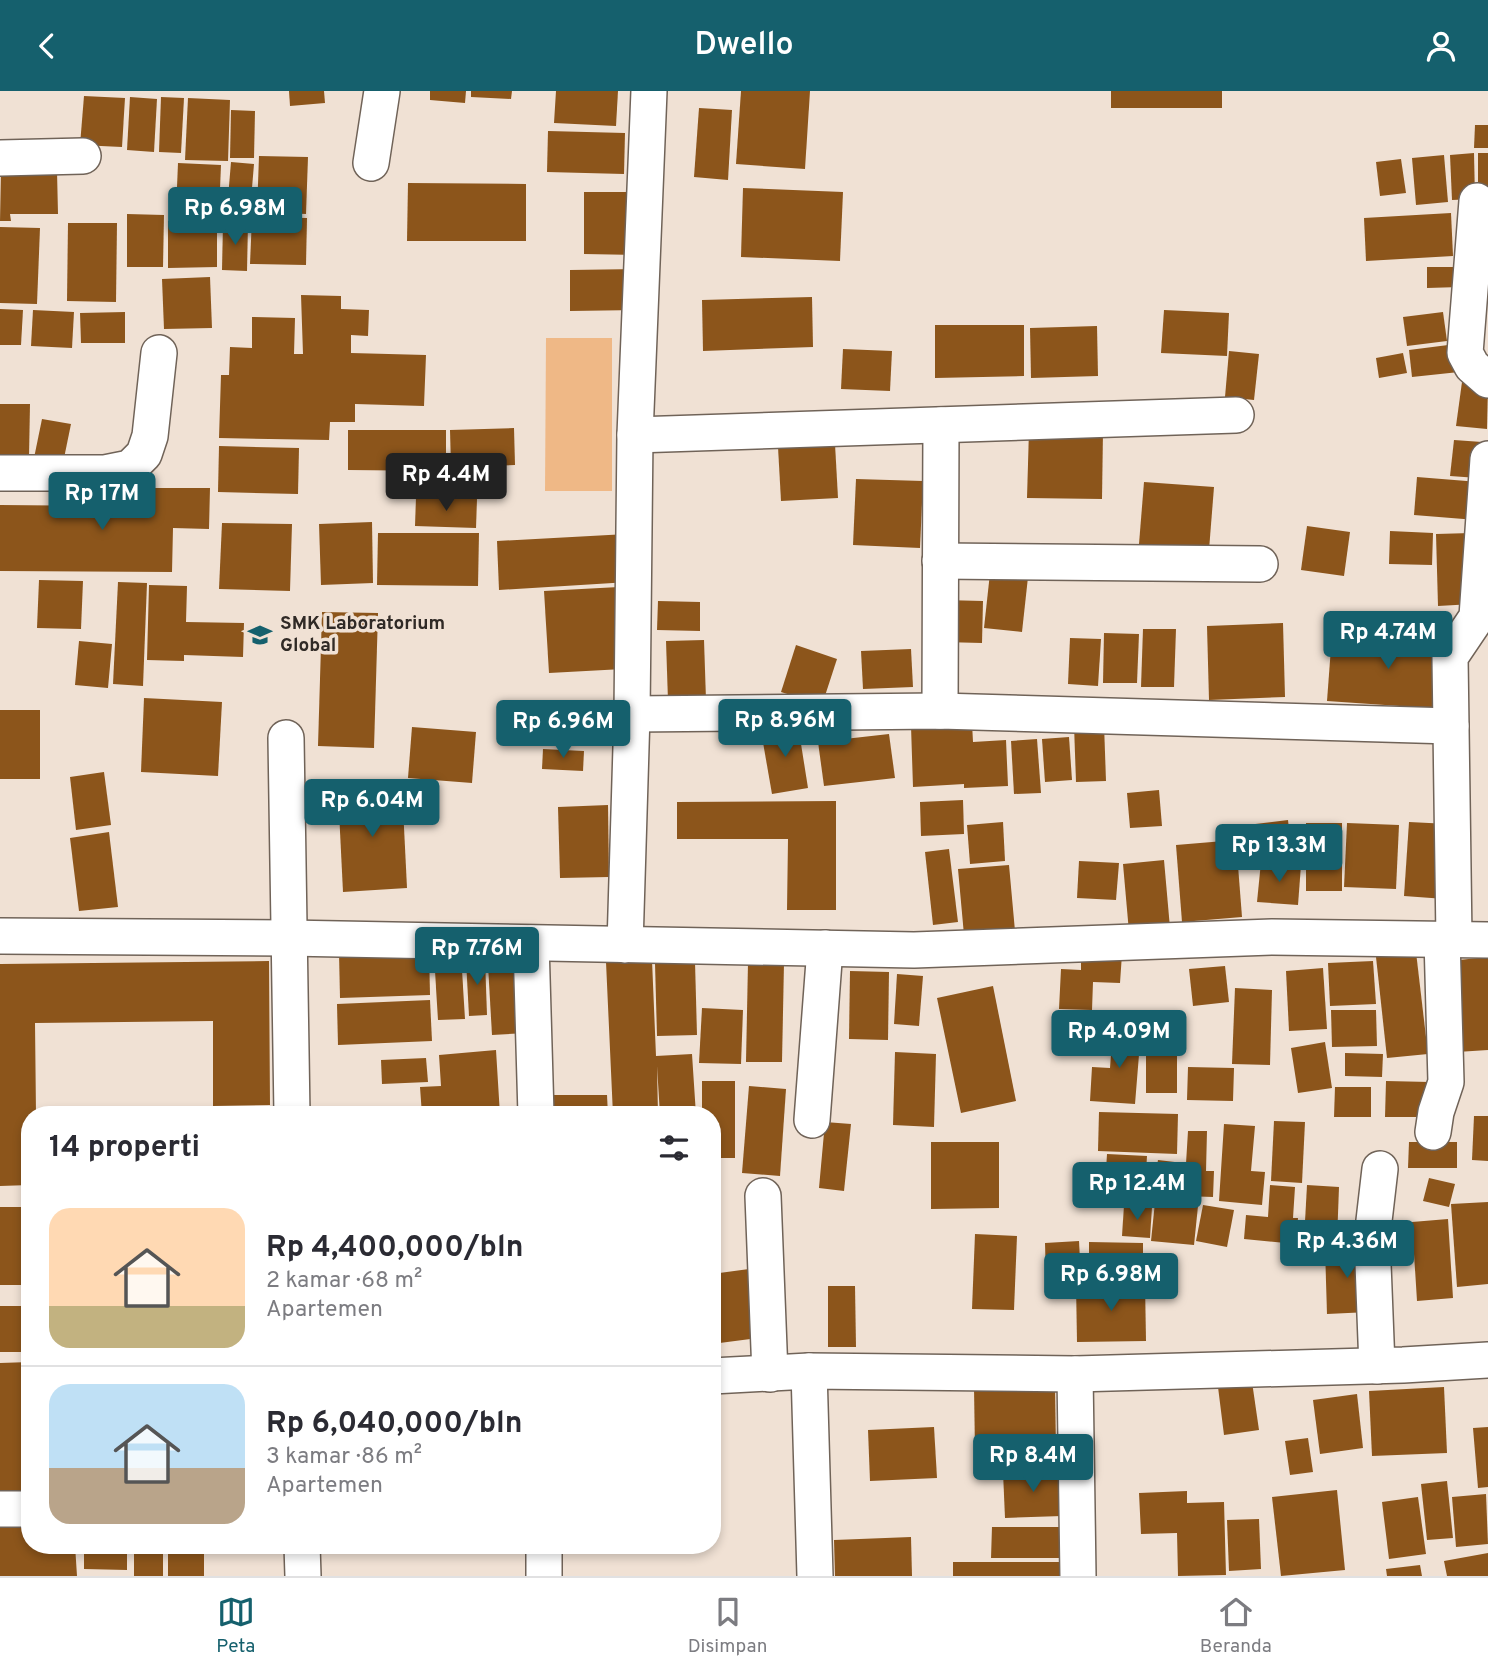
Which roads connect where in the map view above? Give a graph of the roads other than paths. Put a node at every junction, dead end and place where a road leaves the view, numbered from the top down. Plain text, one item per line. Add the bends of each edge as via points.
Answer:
1 (382, 91) edge
2 (649, 91) edge
3 (83, 156) dead end
4 (0, 158) edge
5 (371, 163) dead end
6 (1477, 201) dead end
7 (159, 353) dead end
8 (1488, 380) edge
9 (1236, 415) dead end
10 (941, 425) junction
11 (635, 435) junction
12 (1488, 459) edge
13 (0, 473) edge
14 (1487, 494) edge
15 (940, 561) junction
16 (1260, 564) dead end
17 (940, 711) junction
18 (632, 714) junction
19 (1451, 726) junction
20 (286, 739) dead end
21 (0, 936) edge
22 (288, 938) junction
23 (1461, 939) edge
24 (531, 943) junction
25 (625, 945) junction
26 (825, 948) junction
27 (292, 1106) edge
28 (536, 1106) edge
29 (811, 1120) dead end
30 (1433, 1132) dead end
31 (1380, 1169) dead end
32 (763, 1196) dead end
33 (1488, 1360) edge
34 (1377, 1366) junction
35 (809, 1371) junction
36 (770, 1374) junction
37 (1075, 1374) junction
38 (721, 1376) edge
39 (0, 1509) edge
40 (21, 1509) edge
41 (302, 1554) edge
42 (544, 1554) edge
43 (303, 1576) edge
44 (544, 1576) edge
45 (816, 1576) edge
46 (1078, 1576) edge

1 - 5 street
2 - 11 street
3 - 4 street
6 - 8 street via 1465,353
7 - 13 street via 150,436 144,454 130,468 105,473
9 - 10 street
10 - 11 street
10 - 15 street
11 - 18 street
12 - 14 street
14 - 19 street via 1478,617 1450,657
15 - 16 street
15 - 17 street
17 - 18 street
17 - 19 street
18 - 25 street
19 - 23 street
20 - 22 street
21 - 22 street
22 - 24 street
22 - 27 street
23 - 26 street via 1272,937 914,950
23 - 30 street via 1446,1082
24 - 25 street
24 - 28 street
25 - 26 street
26 - 29 street
31 - 34 street via 1372,1238
32 - 36 street
33 - 34 street
34 - 37 street
35 - 36 street
35 - 37 street
35 - 45 street
36 - 38 street
37 - 46 street
39 - 40 street
41 - 43 street
42 - 44 street

